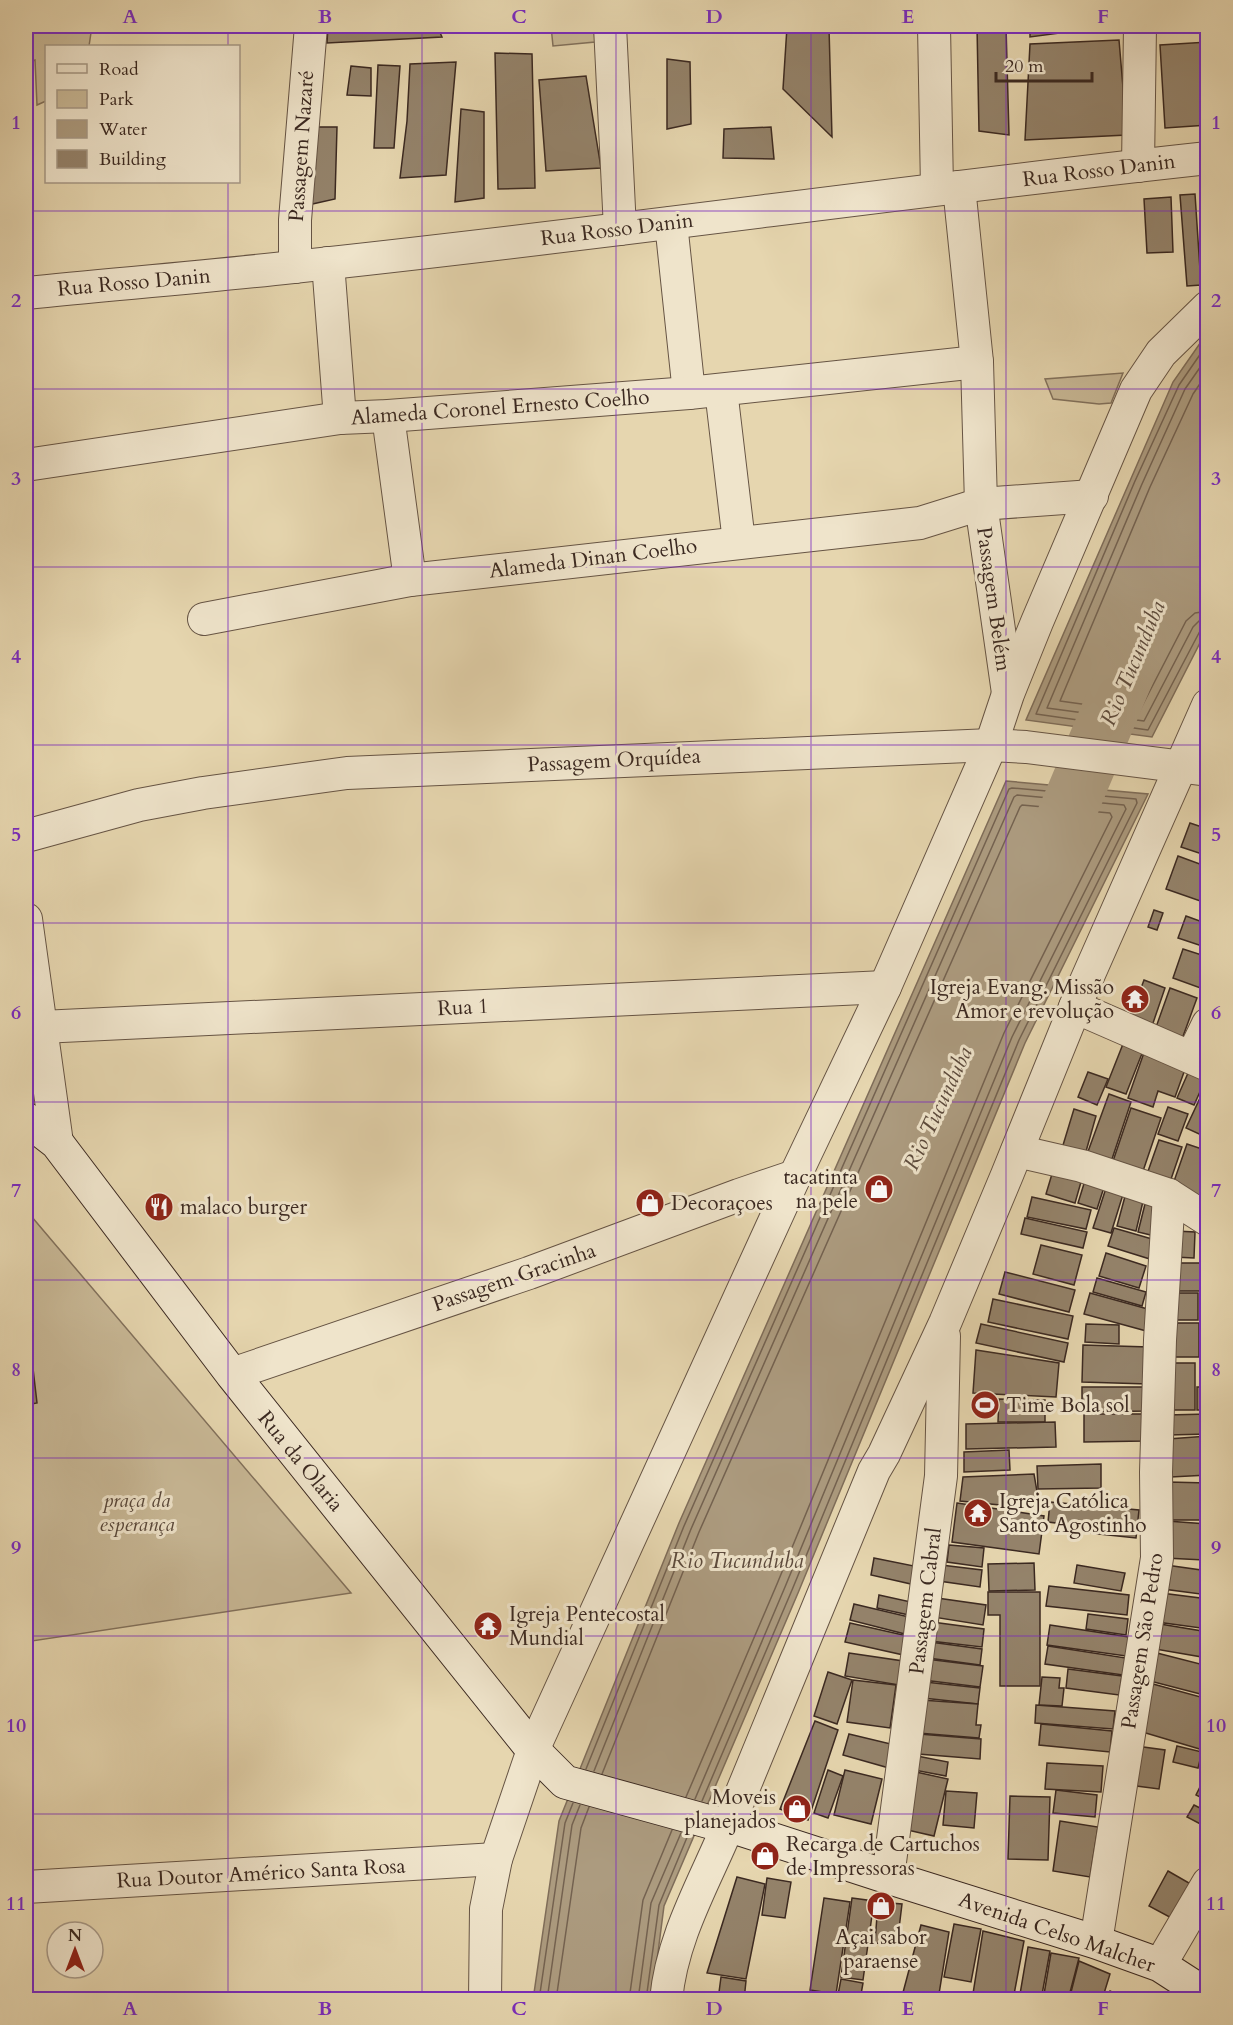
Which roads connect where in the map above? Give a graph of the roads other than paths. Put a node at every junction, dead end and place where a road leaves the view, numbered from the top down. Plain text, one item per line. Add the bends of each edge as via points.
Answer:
1 (311, 26) edge
2 (610, 26) edge
3 (934, 26) edge
4 (1140, 26) edge
5 (1208, 158) edge
6 (1138, 166) junction
7 (948, 188) junction
8 (671, 223) junction
9 (620, 229) junction
10 (328, 263) junction
11 (294, 267) junction
12 (26, 293) edge
13 (1208, 307) edge
14 (977, 362) junction
15 (721, 390) junction
16 (689, 393) junction
17 (388, 416) junction
18 (340, 418) junction
19 (26, 465) edge
20 (1092, 496) junction
21 (981, 504) junction
22 (739, 542) junction
23 (410, 580) junction
24 (204, 619) dead end
25 (1008, 694) junction
26 (1208, 705) edge
27 (995, 745) junction
28 (1184, 767) edge
29 (26, 836) edge
30 (26, 919) edge
31 (885, 987) junction
32 (1075, 1007) junction
33 (1208, 1024) edge
34 (41, 1027) junction
35 (1200, 1061) edge
36 (26, 1119) edge
37 (57, 1143) junction
38 (1017, 1151) junction
39 (795, 1176) junction
40 (1169, 1195) junction
41 (1208, 1220) edge
42 (945, 1323) junction
43 (232, 1374) junction
44 (884, 1454) junction
45 (941, 1476) junction
46 (533, 1750) junction
47 (719, 1823) junction
48 (496, 1859) junction
49 (888, 1877) junction
50 (1208, 1883) edge
51 (26, 1887) edge
52 (1096, 1942) junction
53 (1160, 1965) junction
54 (1208, 1996) edge
55 (485, 2000) edge
56 (666, 2000) edge

1 - 11 street, Passagem Nazaré
2 - 9 street
3 - 7 street, Passagem Belém
4 - 6 street
5 - 6 street, Rua Rosso Danin
6 - 7 street, Rua Rosso Danin
7 - 8 street, Rua Rosso Danin
7 - 14 street, Passagem Belém
8 - 9 street, Rua Rosso Danin
8 - 16 street
9 - 10 street, Rua Rosso Danin
10 - 11 street, Rua Rosso Danin
10 - 18 street
11 - 12 street, Rua Rosso Danin
13 - 20 street via 1161,353 1136,390
14 - 15 street, Alameda Coronel Ernesto Coelho
14 - 21 street, Passagem Belém
15 - 16 street, Alameda Coronel Ernesto Coelho
15 - 22 street
16 - 17 street, Alameda Coronel Ernesto Coelho
17 - 18 street, Alameda Coronel Ernesto Coelho
17 - 23 street
18 - 19 street, Alameda Coronel Ernesto Coelho
20 - 21 street, Alameda Dinan Coelho
20 - 25 street
21 - 22 street, Alameda Dinan Coelho via 920,523
21 - 25 street, Passagem Belém
22 - 23 street, Alameda Dinan Coelho
23 - 24 street, Alameda Dinan Coelho
25 - 27 street, Passagem Belém
26 - 28 street
27 - 28 street, Passagem Orquídea
27 - 29 street, Passagem Orquídea via 346,772 139,805
27 - 31 street, Passagem Belém
28 - 32 street
30 - 34 street, Rua da Olaria
31 - 34 street, Rua 1
31 - 39 street, Passagem Belém
32 - 35 street
32 - 38 street
33 - 35 street
34 - 37 street, Rua da Olaria
36 - 37 street
37 - 43 street, Rua da Olaria
38 - 40 street via 1082,1166
38 - 42 street
39 - 43 street, Passagem Gracinha via 529,1273
39 - 46 street, Passagem Belém
40 - 41 street
40 - 52 street, Passagem São Pedro via 1160,1340 1157,1558
42 - 44 street
42 - 45 street, Passagem Cabral
43 - 46 street, Rua da Olaria
44 - 45 street via 908,1445 922,1450
44 - 47 street via 873,1471
45 - 49 street, Passagem Cabral
46 - 47 street, Avenida Celso Malcher via 565,1782
46 - 48 street
47 - 49 street, Avenida Celso Malcher
47 - 56 street via 685,1920 668,1978
48 - 51 street, Rua Doutor Américo Santa Rosa
48 - 55 street via 486,1909
49 - 52 street, Avenida Celso Malcher
50 - 53 street
52 - 53 street, Avenida Celso Malcher
53 - 54 street, Avenida Celso Malcher

